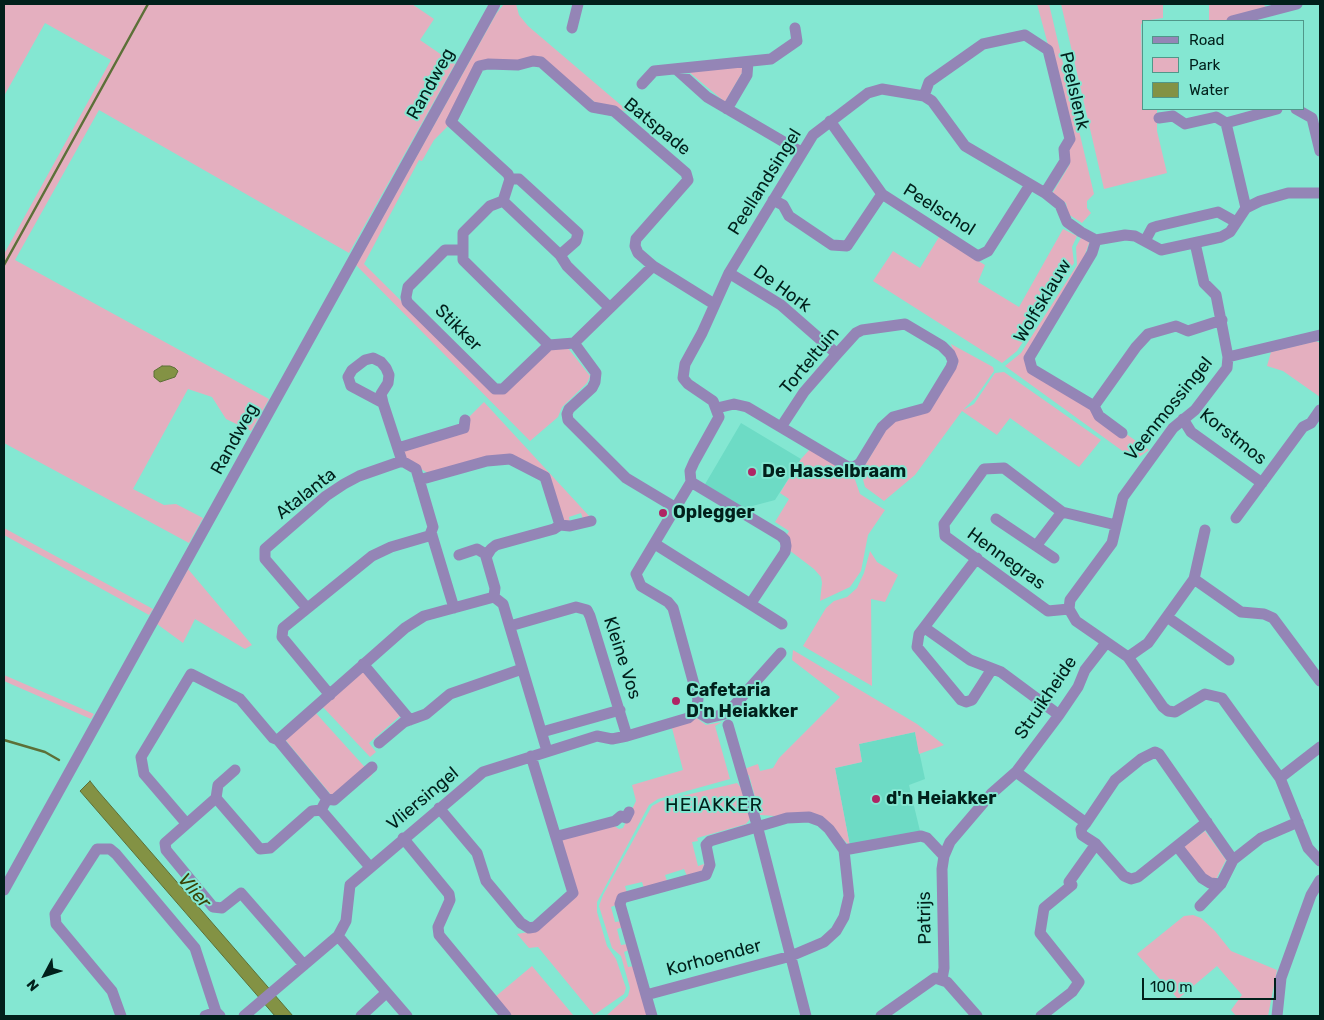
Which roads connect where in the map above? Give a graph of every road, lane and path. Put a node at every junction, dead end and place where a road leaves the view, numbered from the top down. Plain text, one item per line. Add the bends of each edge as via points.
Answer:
1 (495, 4) edge
2 (578, 4) edge
3 (1297, 4) edge
4 (1236, 20) edge
5 (572, 28) dead end
6 (795, 28) dead end
7 (748, 62) junction
8 (677, 70) junction
9 (642, 84) dead end
10 (924, 96) junction
11 (727, 110) junction
12 (1273, 110) edge
13 (1298, 110) edge
14 (1159, 118) dead end
15 (830, 121) junction
16 (1226, 123) junction
17 (1320, 151) edge
18 (801, 152) junction
19 (510, 180) junction
20 (1030, 185) junction
21 (1045, 193) junction
22 (1320, 193) edge
23 (882, 194) junction
24 (503, 200) junction
25 (773, 200) junction
26 (1246, 208) junction
27 (1236, 222) junction
28 (1096, 240) junction
29 (1145, 241) junction
30 (1195, 243) junction
31 (463, 250) junction
32 (560, 255) junction
33 (654, 266) junction
34 (729, 273) junction
35 (714, 304) junction
36 (610, 308) junction
37 (1222, 320) junction
38 (1320, 335) edge
39 (574, 343) junction
40 (549, 345) junction
41 (836, 354) junction
42 (1228, 357) junction
43 (384, 403) dead end
44 (1094, 406) junction
45 (717, 408) junction
46 (1320, 410) edge
47 (1183, 419) junction
48 (465, 420) dead end
49 (781, 427) junction
50 (1122, 433) dead end
51 (398, 448) junction
52 (402, 461) junction
53 (419, 480) junction
54 (691, 482) junction
55 (1262, 482) junction
56 (676, 508) junction
57 (1062, 512) junction
58 (1236, 518) dead end
59 (996, 519) dead end
60 (591, 521) dead end
61 (560, 525) junction
62 (1116, 526) junction
63 (1204, 530) dead end
64 (432, 535) junction
65 (655, 544) junction
66 (1036, 546) junction
67 (459, 554) dead end
68 (487, 555) junction
69 (978, 558) junction
70 (1054, 558) dead end
71 (1194, 579) junction
72 (494, 596) junction
73 (751, 603) junction
74 (307, 608) junction
75 (454, 608) junction
76 (1069, 609) junction
77 (1167, 617) junction
78 (782, 624) dead end
79 (510, 626) junction
80 (925, 628) junction
81 (1106, 643) junction
82 (781, 653) dead end
83 (1128, 657) junction
84 (1229, 660) dead end
85 (363, 664) junction
86 (522, 669) junction
87 (992, 669) junction
88 (1320, 681) edge
89 (330, 695) junction
90 (620, 710) junction
91 (696, 711) junction
92 (1059, 715) junction
93 (410, 720) junction
94 (728, 725) dead end
95 (542, 732) junction
96 (627, 736) junction
97 (278, 740) junction
98 (379, 743) dead end
99 (1320, 747) edge
100 (547, 751) junction
101 (532, 756) junction
102 (372, 767) dead end
103 (235, 770) dead end
104 (1016, 772) junction
105 (1280, 778) junction
106 (991, 794) joint
107 (216, 798) junction
108 (327, 799) junction
109 (439, 808) junction
110 (321, 810) junction
111 (629, 812) dead end
112 (1086, 822) junction
113 (1207, 822) junction
114 (1298, 822) junction
115 (186, 823) junction
116 (757, 825) junction
117 (558, 836) junction
118 (402, 838) junction
119 (1096, 844) junction
120 (1177, 846) junction
121 (844, 850) junction
122 (944, 856) junction
123 (1233, 860) junction
124 (1320, 861) edge
125 (370, 867) junction
126 (1320, 880) edge
127 (1221, 884) junction
128 (4, 890) edge
129 (1316, 897) edge
130 (1200, 906) dead end
131 (338, 936) junction
132 (791, 956) junction
133 (304, 965) junction
134 (942, 979) junction
135 (386, 993) junction
136 (646, 995) junction
137 (251, 1012) edge
138 (218, 1014) edge
139 (121, 1016) edge
140 (205, 1016) edge
141 (361, 1016) edge
142 (407, 1016) edge
143 (506, 1016) edge
144 (652, 1016) edge
145 (806, 1016) edge
146 (881, 1016) edge
147 (977, 1016) edge
148 (1041, 1016) edge
149 (1277, 1016) edge

1 - 128 street, Randweg
2 - 5 street
3 - 4 street
6 - 7 street via 797,41 771,59
7 - 8 street
7 - 11 street via 747,75
8 - 9 street via 654,71
8 - 11 street via 707,98
10 - 15 street, Peellandsingel via 882,89 868,93
10 - 20 street via 932,101 965,146
10 - 21 street, Peelslenk via 929,82 983,44 1025,35 1048,50 1070,139 1064,149 1065,161
11 - 18 street
12 - 16 street
13 - 17 street via 1312,118
14 - 16 street via 1173,116 1185,124 1216,117
15 - 18 street, Peellandsingel via 813,135
15 - 23 street, Peelschol
16 - 26 street
18 - 25 street, Peellandsingel
19 - 24 street
19 - 32 street via 520,179 578,233 576,241
19 - 33 street, Batspade via 508,174 452,125 451,118 479,66 541,62 592,107 614,111 686,173 688,180 636,239 638,253
20 - 21 street
20 - 23 street, Peelschol via 988,251 978,256
21 - 28 street via 1060,205 1067,222
22 - 26 street via 1288,194
23 - 25 street via 847,246 832,245 789,216 783,205
24 - 31 street via 490,206 463,233
24 - 32 street
25 - 34 street, Peellandsingel
26 - 27 street
27 - 29 street via 1218,212 1152,228
27 - 30 street via 1230,232 1221,237
28 - 29 street via 1125,235
28 - 44 street, Wolfsklauw via 1092,253 1029,358 1032,369
29 - 30 street via 1161,250
30 - 37 street, Veenmossingel via 1204,283 1216,295
31 - 40 street via 464,260
31 - 40 street, Stikker via 446,250 408,287 407,302 495,389 503,389
32 - 36 street
33 - 35 street
33 - 36 street
34 - 35 street, Peellandsingel
34 - 41 street, De Hork via 781,305
35 - 45 street, Peellandsingel via 682,370 688,384 713,401
36 - 39 street
37 - 42 street, Veenmossingel
37 - 44 street via 1188,331 1176,326 1148,334
38 - 42 street
39 - 40 street
39 - 56 street via 596,374 592,388 569,408 568,420 626,478
41 - 49 street, Torteltuin
41 - 49 street, Torteltuin via 862,330 900,323 942,346 953,361 926,408 893,417 882,427 860,463 854,467 848,467
42 - 47 street, Veenmossingel via 1227,368 1195,410
43 - 51 street
44 - 50 street, Wolfsklauw via 1099,416
45 - 49 street, Torteltuin via 734,404
45 - 54 street via 717,423 690,470
46 - 55 street, Korstmos via 1311,423 1303,427
47 - 55 street, Korstmos via 1192,432
47 - 62 street, Veenmossingel via 1162,441 1123,497
48 - 51 street via 464,428
51 - 52 street
52 - 53 street via 416,469
52 - 74 street, Atalanta via 344,484 265,549 265,559
53 - 61 street via 487,461 516,460 544,477
53 - 64 street via 433,527
54 - 56 street
54 - 73 street via 785,540 784,552
55 - 58 street, Korstmos
56 - 65 street
57 - 62 street, Hennegras
57 - 66 street, Hennegras
57 - 69 street, Hennegras via 1004,468 984,469 944,524 945,536
59 - 66 street, Hennegras
60 - 61 street
61 - 68 street via 496,545
62 - 76 street, Veenmossingel via 1112,543 1070,600
63 - 71 street
64 - 74 street via 372,556
64 - 75 street
65 - 73 street
65 - 91 street via 638,570 637,580 673,608 698,699
66 - 70 street, Hennegras
67 - 68 street via 477,549
68 - 72 street
69 - 76 street, Hennegras via 1048,611
69 - 80 street
71 - 77 street
71 - 88 street via 1241,612 1273,618
72 - 75 street
72 - 79 street via 503,604
73 - 78 street
74 - 89 street via 283,628 282,637
75 - 85 street via 424,616
76 - 81 street via 1076,621
77 - 83 street via 1148,643
77 - 84 street
79 - 86 street
79 - 90 street, Kleine Vos via 576,607 587,610
80 - 87 street via 970,660
80 - 87 street via 919,634 917,647 961,700 972,700
81 - 83 street
81 - 92 street, Struikheide via 1085,670
82 - 91 street via 725,714 708,718
83 - 105 street via 1168,711 1175,712 1204,694 1222,698
85 - 89 street
85 - 93 street
86 - 93 street via 450,694 426,714
86 - 95 street
87 - 92 street via 1001,672
89 - 97 street
90 - 95 street
90 - 96 street, Kleine Vos
91 - 96 street, Vliersingel via 688,718
92 - 104 street, Struikheide
93 - 98 street
94 - 116 street, Korhoender
95 - 100 street
96 - 100 street, Vliersingel via 612,739 597,736
97 - 108 street
97 - 115 street via 240,699 191,674 141,757 144,774
99 - 105 street
100 - 101 street, Vliersingel
101 - 109 street, Vliersingel via 483,772
101 - 117 street
102 - 108 street via 334,800
103 - 107 street via 218,785
104 - 106 street, Struikheide
104 - 112 street
105 - 114 street
106 - 122 street, Patrijs via 950,842
107 - 110 street via 260,849 270,848 312,811
107 - 115 street
108 - 110 street
109 - 117 street via 477,853 486,881 521,923 529,928 535,927 573,893
109 - 118 street, Vliersingel
110 - 125 street
111 - 117 street via 626,818 621,816
112 - 113 street via 1115,780 1152,752 1159,754
112 - 119 street via 1081,829 1082,835
113 - 120 street
113 - 123 street
114 - 123 street via 1261,838
114 - 124 street via 1308,848
115 - 133 street via 165,843 166,850 213,907 222,908 241,893
116 - 121 street, Korhoender via 808,817 820,821
116 - 132 street, Korhoender
116 - 136 street, Korhoender via 710,841 706,845 710,865 706,875 622,898 620,904
118 - 125 street, Vliersingel
118 - 143 street via 449,894 450,900 438,927 439,935
119 - 120 street via 1131,880
119 - 148 street via 1071,884 1044,908 1040,933 1079,982 1072,992
120 - 127 street via 1202,878
121 - 122 street via 921,836
121 - 132 street, Korhoender via 849,896 844,917 824,942
122 - 134 street, Patrijs
123 - 127 street
125 - 131 street, Vliersingel via 350,885 346,921
126 - 129 street
127 - 130 street
129 - 149 street via 1282,978
131 - 133 street, Vliersingel
131 - 135 street
132 - 136 street, Korhoender
132 - 145 street, Korhoender
133 - 137 street, Vliersingel
134 - 146 street via 930,981
134 - 147 street
135 - 141 street
135 - 142 street
136 - 144 street, Korhoender
138 - 139 street via 195,948 116,854 110,849 97,849 55,914 56,924 112,991
138 - 140 street

